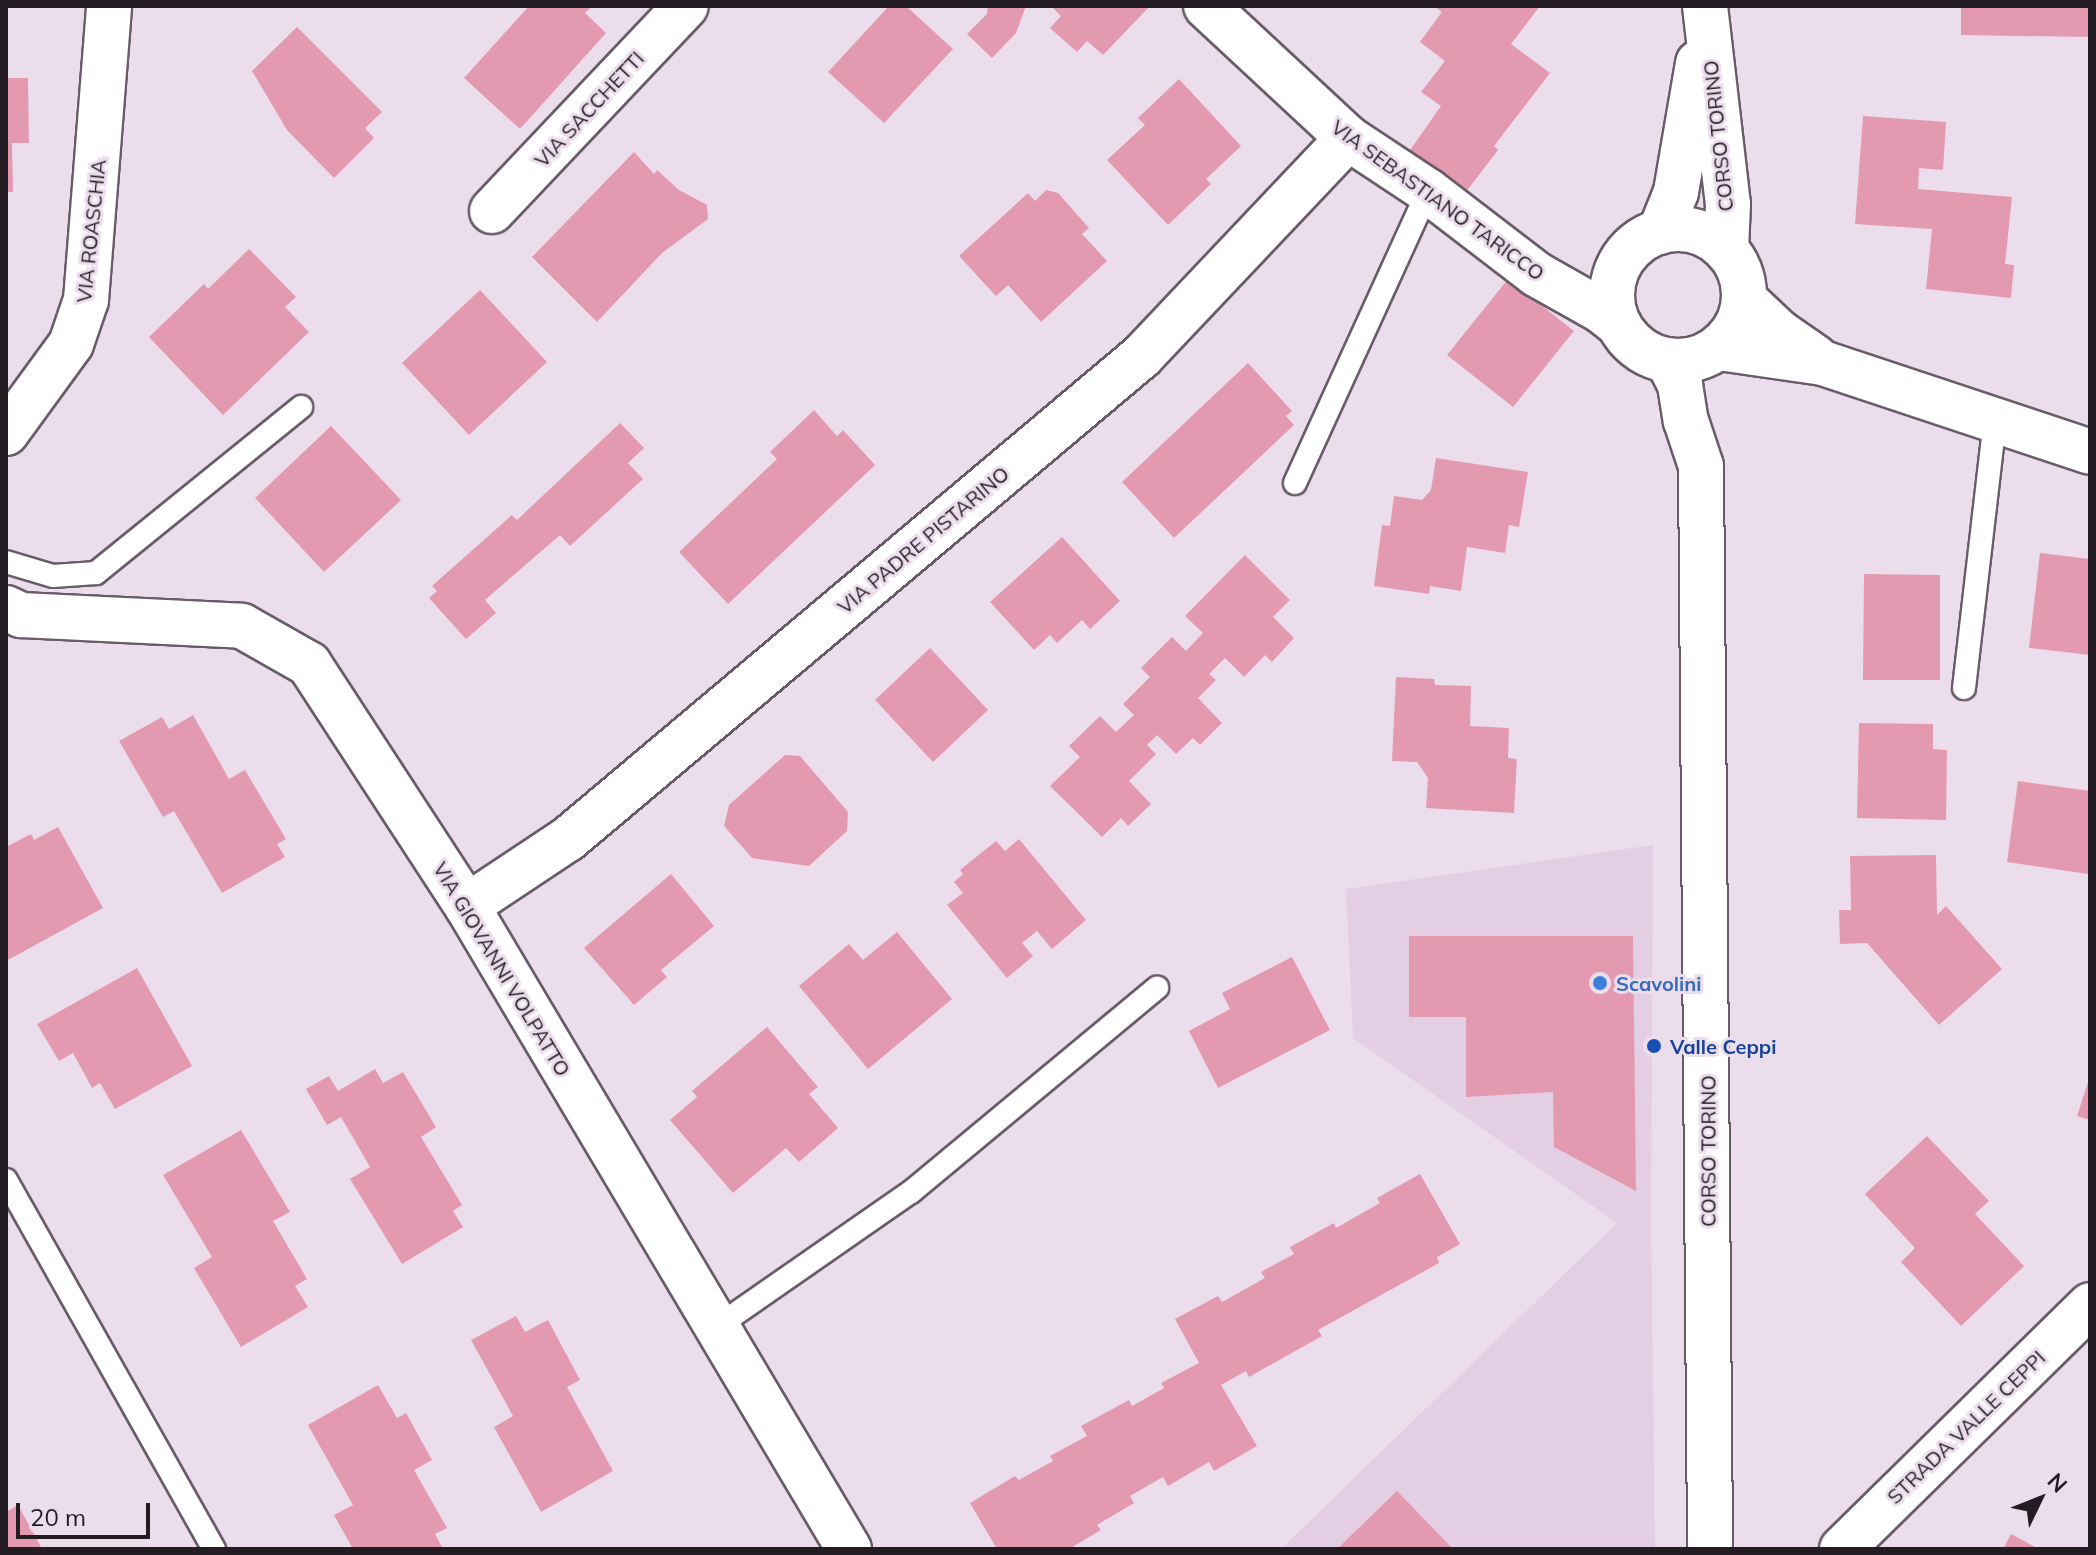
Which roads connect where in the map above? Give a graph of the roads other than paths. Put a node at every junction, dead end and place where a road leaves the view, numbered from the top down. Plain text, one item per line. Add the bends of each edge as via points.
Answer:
1 (109, 6) edge
2 (686, 6) edge
3 (1206, 6) edge
4 (1705, 14) edge
5 (1348, 138) junction
6 (1428, 191) junction
7 (492, 211) dead end
8 (1660, 232) junction
9 (1726, 250) junction
10 (1615, 276) junction
11 (1567, 292) junction
12 (1745, 300) junction
13 (1619, 325) junction
14 (1697, 355) junction
15 (1823, 363) junction
16 (301, 407) dead end
17 (1995, 419) junction
18 (6, 433) edge
19 (2090, 452) edge
20 (1295, 483) dead end
21 (6, 562) edge
22 (6, 608) edge
23 (1964, 688) dead end
24 (467, 906) junction
25 (1157, 988) dead end
26 (6, 1180) edge
27 (2090, 1305) edge
28 (715, 1328) junction
29 (846, 1548) edge
30 (214, 1549) edge
31 (1710, 1549) edge
32 (1842, 1549) edge

1 - 18 street, VIA ROASCHIA via 86,300 71,344
2 - 7 street, VIA SACCHETTI
3 - 5 street, VIA SEBASTIANO TARICCO
4 - 8 street, CORSO TORINO via 1676,192
4 - 9 street, CORSO TORINO via 1728,204
5 - 6 street, VIA SEBASTIANO TARICCO
5 - 24 street, VIA PADRE PISTARINO via 1142,356 568,839
6 - 11 street, VIA SEBASTIANO TARICCO
6 - 20 lane
8 - 9 street, CORSO TORINO via 1696,232
8 - 10 street via 1632,248
9 - 12 street, CORSO TORINO via 1737,265
10 - 11 street, VIA SEBASTIANO TARICCO via 1595,288
10 - 13 street via 1613,301
11 - 13 street, VIA SEBASTIANO TARICCO
12 - 14 street via 1740,319
12 - 15 street
13 - 14 street via 1640,348
14 - 15 street
14 - 31 street, CORSO TORINO via 1714,398 1715,421 1701,466
15 - 17 street
16 - 21 lane via 96,573 53,576
17 - 19 street
17 - 23 lane
22 - 24 street, VIA GIOVANNI VOLPATTO via 21,615 242,626 309,664
24 - 28 street, VIA GIOVANNI VOLPATTO
25 - 28 lane via 911,1192
26 - 30 lane
27 - 32 street, STRADA VALLE CEPPI
28 - 29 street, VIA GIOVANNI VOLPATTO

